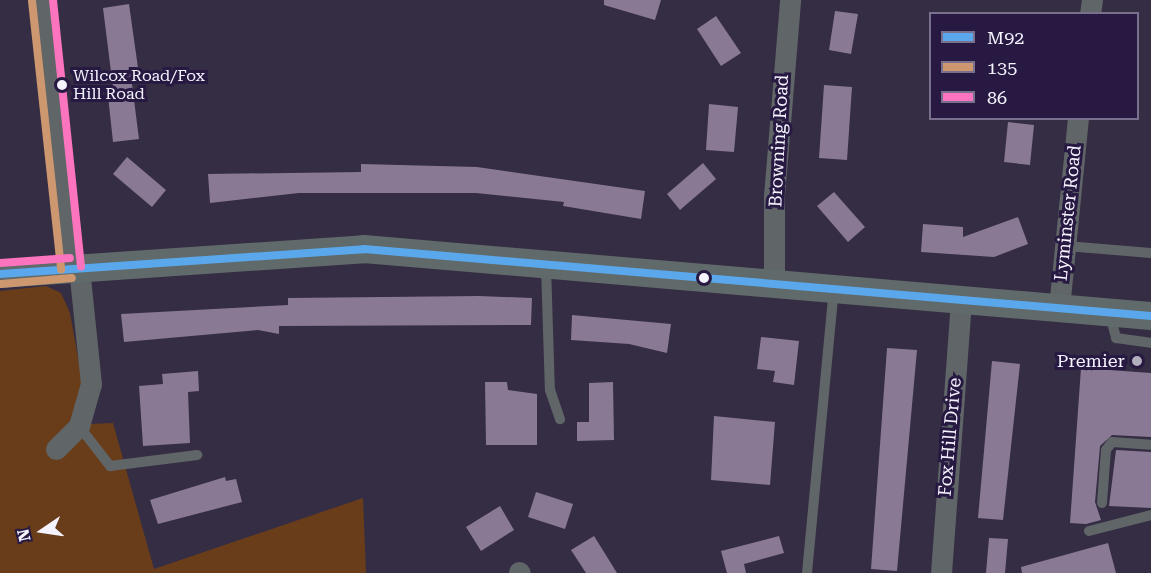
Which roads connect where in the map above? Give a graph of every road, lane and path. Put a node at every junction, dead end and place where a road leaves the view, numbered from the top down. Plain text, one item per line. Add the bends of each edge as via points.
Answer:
1 (42, 0) edge
2 (790, 0) edge
3 (1078, 120) edge
4 (1065, 246) junction
5 (1151, 253) edge
6 (546, 263) junction
7 (75, 268) junction
8 (0, 274) edge
9 (774, 283) junction
10 (834, 288) junction
11 (961, 301) junction
12 (1059, 308) junction
13 (1110, 314) junction
14 (1151, 316) edge
15 (1151, 344) edge
16 (560, 419) dead end
17 (79, 426) junction
18 (1151, 445) edge
19 (56, 449) dead end
20 (197, 455) dead end
21 (1102, 503) dead end
22 (1151, 515) edge
23 (1089, 531) dead end
24 (807, 573) edge
25 (941, 573) edge

1 - 7 street
2 - 9 street, Browning Road
3 - 4 street, Lyminster Road
4 - 5 lane
4 - 12 street, Lyminster Road
6 - 7 street via 364,249
6 - 9 street
6 - 16 lane via 550,390
7 - 8 street
7 - 17 street via 91,384
9 - 10 street
10 - 11 street
10 - 24 lane
11 - 12 street
11 - 25 street, Fox Hill Drive
12 - 13 street
13 - 14 street
13 - 15 lane via 1116,338
17 - 19 street
17 - 20 lane via 110,466
18 - 21 lane via 1112,442 1106,450
22 - 23 lane

